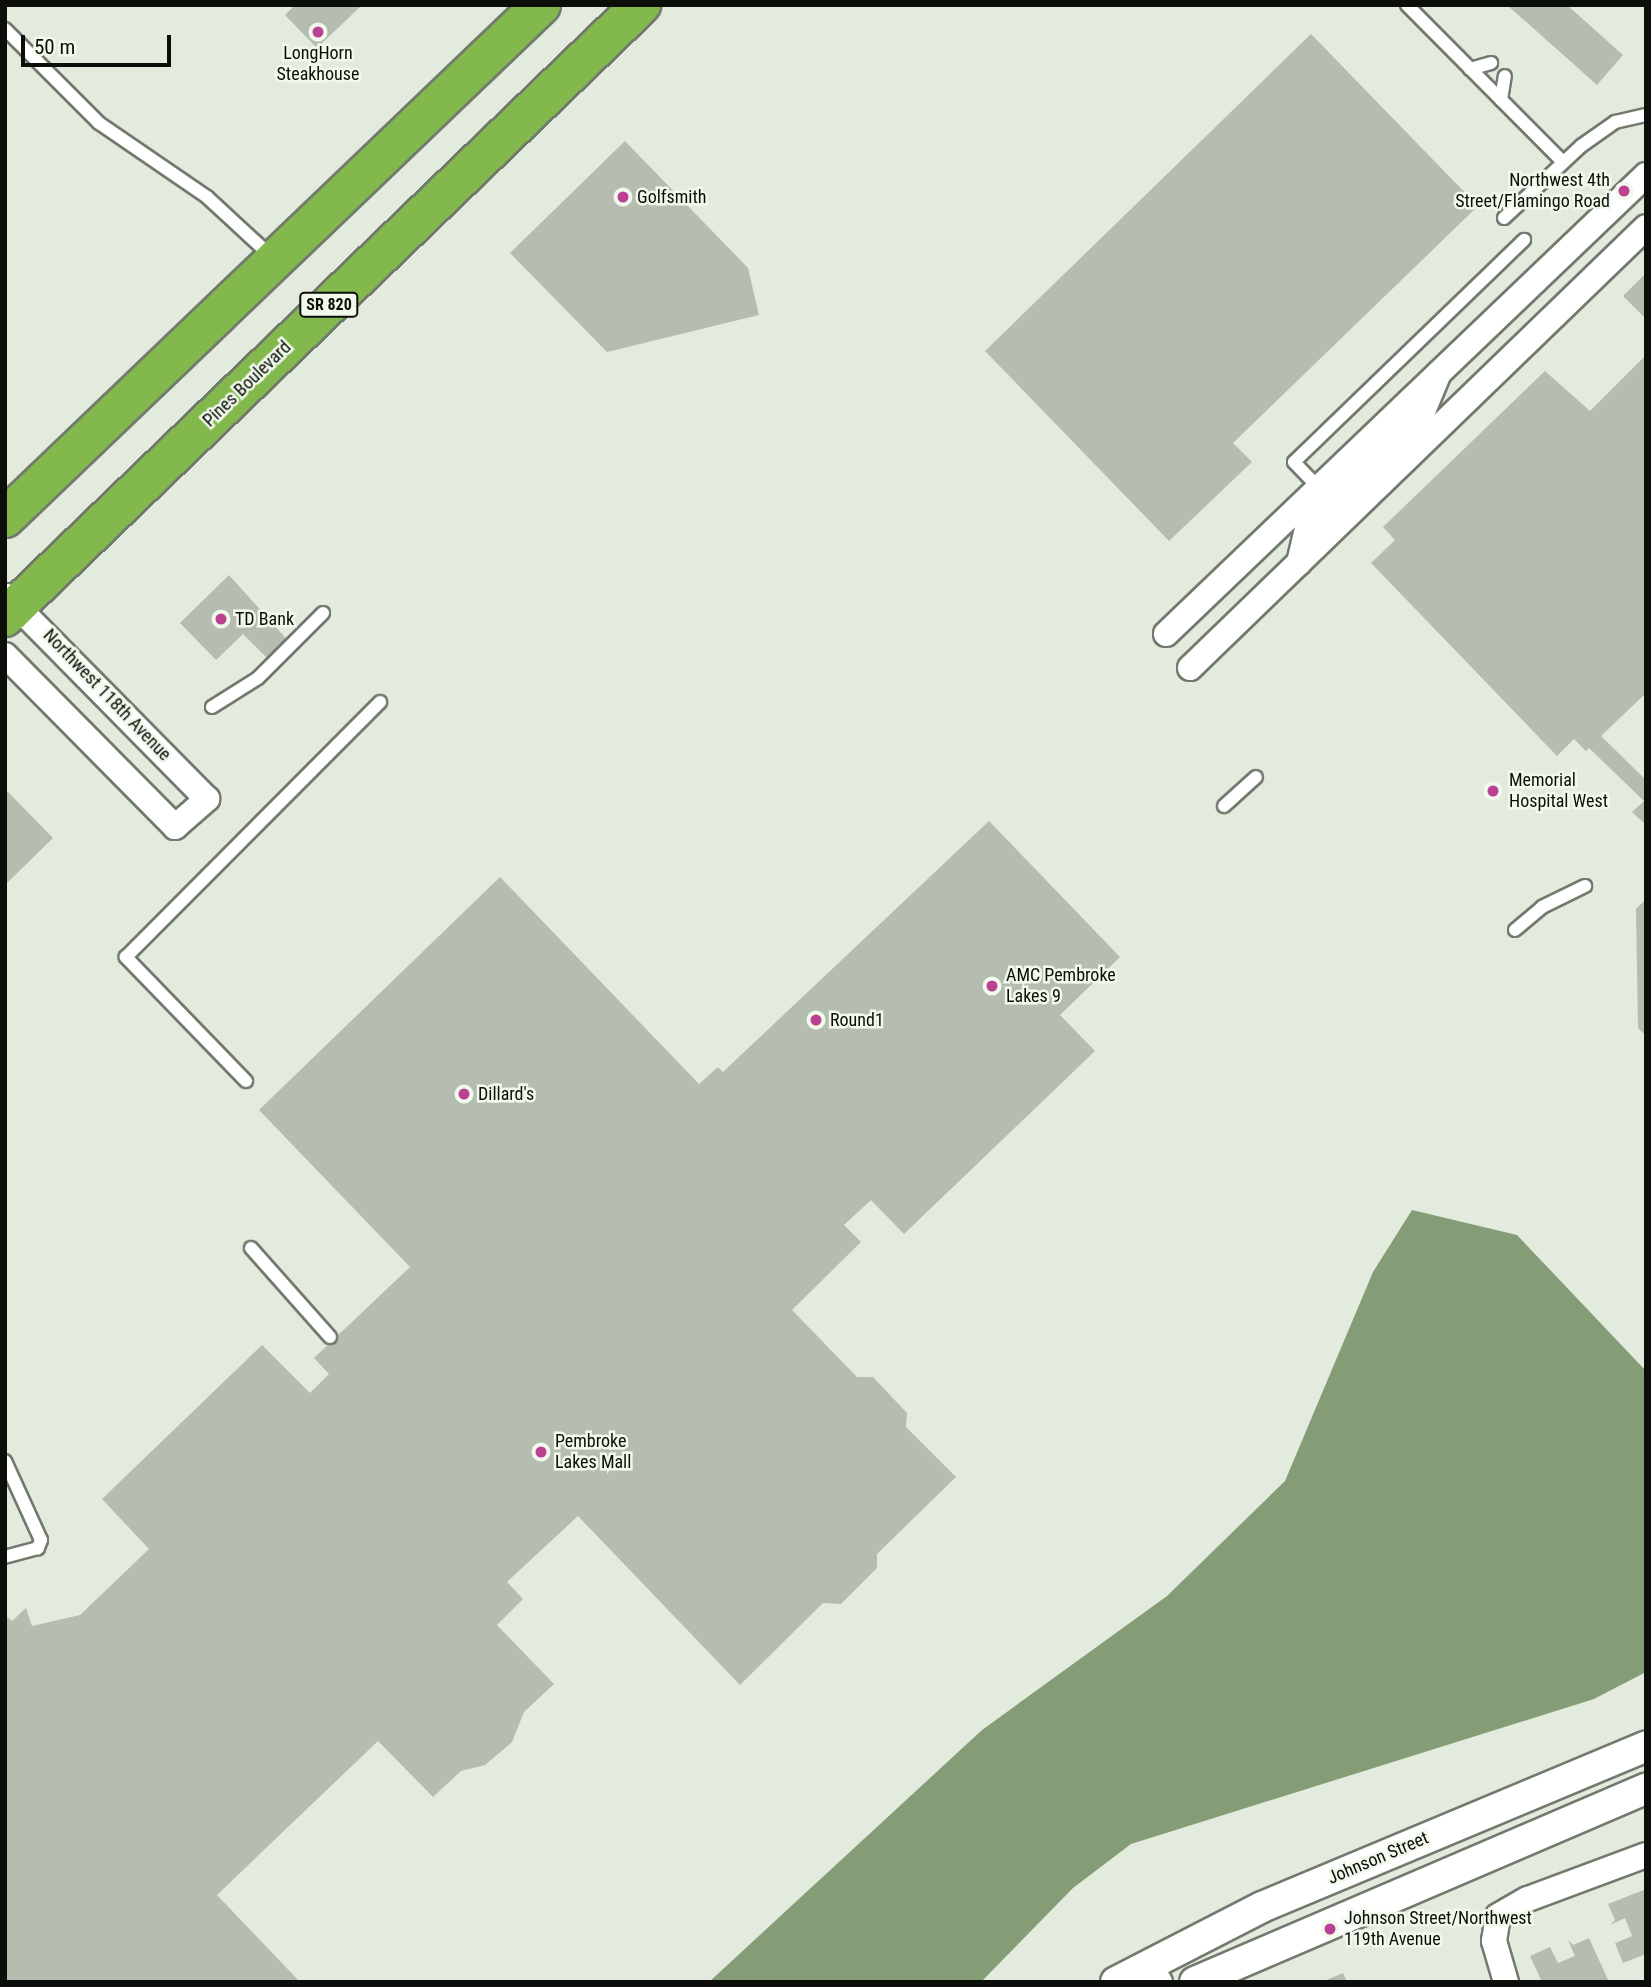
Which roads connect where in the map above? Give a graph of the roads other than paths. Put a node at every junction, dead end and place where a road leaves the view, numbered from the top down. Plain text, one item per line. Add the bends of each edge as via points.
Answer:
1 (541, 5) edge
2 (641, 5) edge
3 (1407, 5) edge
4 (5, 29) edge
5 (1491, 63) dead end
6 (1470, 69) junction
7 (1505, 76) dead end
8 (1501, 100) junction
9 (1646, 115) edge
10 (1563, 162) junction
11 (1646, 175) edge
12 (1504, 218) dead end
13 (1646, 227) edge
14 (1524, 240) dead end
15 (277, 262) junction
16 (1332, 504) junction
17 (5, 518) edge
18 (10, 605) edge
19 (323, 613) dead end
20 (1166, 634) dead end
21 (5, 656) edge
22 (1190, 668) dead end
23 (380, 702) dead end
24 (212, 707) dead end
25 (1256, 777) dead end
26 (1224, 806) dead end
27 (1585, 886) dead end
28 (1515, 930) dead end
29 (246, 1081) dead end
30 (251, 1248) dead end
31 (330, 1337) dead end
32 (5, 1461) edge
33 (5, 1557) edge
34 (1646, 1745) edge
35 (1646, 1789) edge
36 (1646, 1855) edge
37 (1179, 1948) junction
38 (1155, 1972) edge
39 (1199, 1981) edge
40 (1506, 1981) edge
41 (1115, 1982) edge

1 - 15 highway
2 - 18 highway, Pines Boulevard / SR 820
3 - 6 lane
4 - 15 lane via 99,123 206,197
5 - 6 lane
6 - 8 lane
7 - 8 lane
8 - 10 lane
9 - 10 lane via 1615,122
10 - 12 lane
11 - 16 street via 1440,372 1419,421
13 - 16 street
14 - 16 lane via 1294,462
15 - 17 highway
16 - 20 street
16 - 22 street via 1299,563
18 - 21 street, Northwest 118th Avenue via 207,799 175,827
19 - 24 lane via 258,678
23 - 29 lane via 126,957
25 - 26 lane
27 - 28 lane via 1542,907
30 - 31 lane
32 - 33 lane via 41,1540 38,1548
34 - 37 street, Johnson Street
35 - 39 street
36 - 40 street via 1499,1916 1494,1941
37 - 38 street, Johnson Street
37 - 39 street
38 - 41 street, Johnson Street

